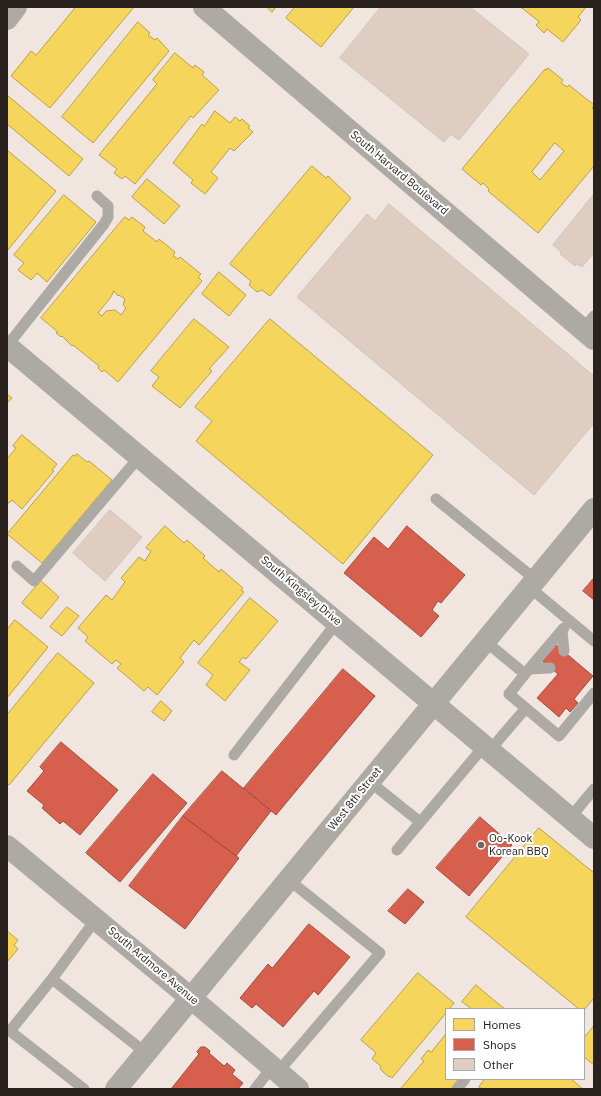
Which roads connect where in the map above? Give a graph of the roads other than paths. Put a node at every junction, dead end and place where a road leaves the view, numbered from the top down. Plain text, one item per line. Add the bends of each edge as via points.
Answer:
1 (16, 7) edge
2 (204, 7) edge
3 (7, 18) edge
4 (97, 196) dead end
5 (590, 328) edge
6 (7, 346) edge
7 (140, 456) junction
8 (436, 499) dead end
9 (594, 509) edge
10 (16, 566) dead end
11 (533, 584) junction
12 (338, 622) junction
13 (566, 625) junction
14 (485, 641) junction
15 (594, 641) edge
16 (564, 651) dead end
17 (550, 668) dead end
18 (527, 671) junction
19 (594, 693) edge
20 (434, 703) junction
21 (526, 708) junction
22 (487, 748) junction
23 (234, 755) dead end
24 (370, 781) junction
25 (594, 789) edge
26 (570, 818) junction
27 (420, 822) junction
28 (594, 838) edge
29 (7, 846) edge
30 (397, 850) dead end
31 (289, 880) junction
32 (96, 919) junction
33 (52, 979) junction
34 (192, 998) junction
35 (146, 1053) junction
36 (275, 1069) junction
37 (464, 1080) edge
38 (84, 1089) edge
39 (116, 1089) edge
40 (255, 1089) edge
41 (298, 1089) edge
42 (457, 1089) edge

1 - 3 main road
2 - 5 main road, South Harvard Boulevard
4 - 6 lane via 108,206 108,217 104,224
6 - 7 street, South Kingsley Drive
7 - 10 lane via 34,581
7 - 12 street, South Kingsley Drive
8 - 11 lane
9 - 11 main road, West 8th Street
11 - 13 lane
11 - 14 main road, West 8th Street
12 - 20 street, South Kingsley Drive
12 - 23 lane
13 - 15 lane
13 - 16 lane
13 - 18 lane
14 - 18 lane
14 - 20 main road, West 8th Street
17 - 18 lane
18 - 21 lane via 509,694
19 - 21 lane via 558,736
20 - 22 street, South Kingsley Drive
20 - 24 main road, West 8th Street
21 - 22 lane
22 - 26 street, South Kingsley Drive
22 - 27 lane
24 - 27 lane
24 - 31 main road, West 8th Street
25 - 26 lane
26 - 28 street, South Kingsley Drive
27 - 30 lane
29 - 32 street, South Ardmore Avenue
31 - 34 main road, West 8th Street
31 - 36 lane via 380,953
32 - 33 lane
32 - 34 street, South Ardmore Avenue
33 - 35 lane
33 - 38 lane via 10,1031
34 - 35 main road, West 8th Street
34 - 36 street, South Ardmore Avenue
35 - 39 main road, West 8th Street
36 - 40 lane
36 - 41 street, South Ardmore Avenue
37 - 42 lane

